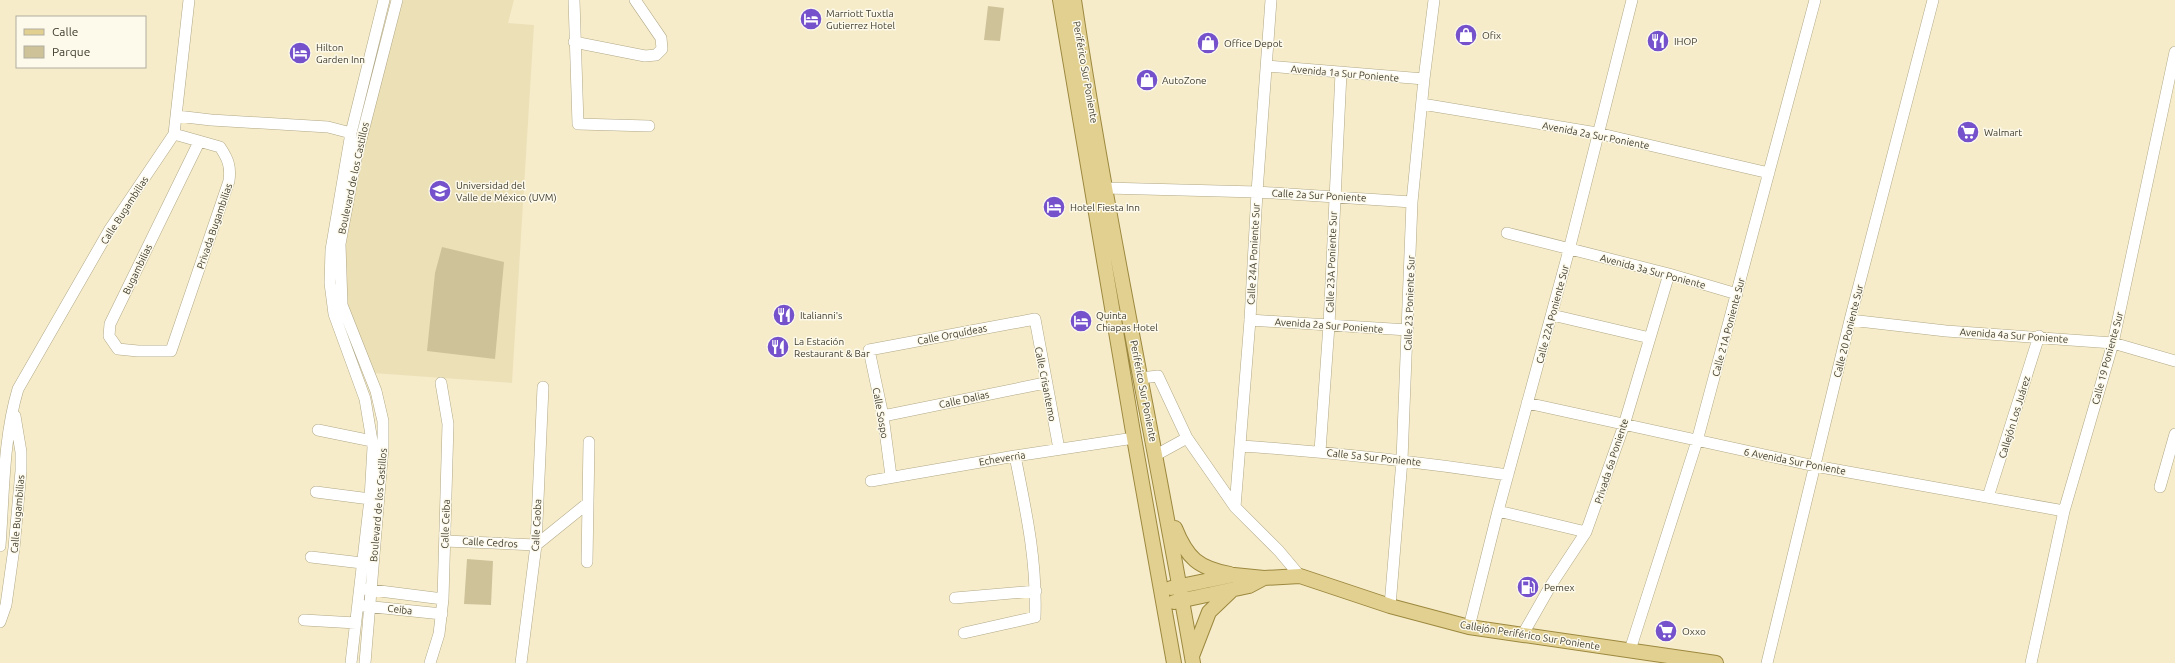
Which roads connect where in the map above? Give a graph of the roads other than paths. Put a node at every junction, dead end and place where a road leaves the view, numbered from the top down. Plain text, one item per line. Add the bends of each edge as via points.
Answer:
1 (190, 0) edge
2 (384, 0) edge
3 (397, 0) edge
4 (574, 0) edge
5 (635, 0) edge
6 (1060, 0) edge
7 (1074, 0) edge
8 (1271, 0) edge
9 (1434, 0) edge
10 (1632, 0) edge
11 (1815, 0) edge
12 (1933, 0) edge
13 (574, 42) junction
14 (2175, 52) edge
15 (368, 61) junction
16 (380, 64) junction
17 (1267, 66) junction
18 (1341, 73) junction
19 (1424, 80) junction
20 (1422, 104) junction
21 (177, 116) junction
22 (649, 126) dead end
23 (351, 133) junction
24 (174, 134) junction
25 (1597, 134) junction
26 (199, 142) junction
27 (1086, 153) junction
28 (1102, 163) junction
29 (1769, 173) junction
30 (1106, 188) junction
31 (1256, 192) junction
32 (1334, 196) junction
33 (1412, 202) junction
34 (1110, 212) junction
35 (1096, 215) junction
36 (1507, 233) dead end
37 (1569, 250) junction
38 (1669, 274) junction
39 (1737, 294) junction
40 (1552, 315) junction
41 (1035, 319) joint
42 (1250, 320) junction
43 (1850, 320) junction
44 (1328, 325) junction
45 (1408, 330) junction
46 (2039, 336) junction
47 (1650, 338) junction
48 (2113, 343) junction
49 (869, 350) joint
50 (171, 351) joint
51 (2175, 361) edge
52 (1141, 378) junction
53 (441, 383) dead end
54 (1045, 383) junction
55 (543, 387) dead end
56 (1527, 403) junction
57 (13, 406) junction
58 (883, 416) junction
59 (1624, 425) junction
60 (318, 430) dead end
61 (2175, 434) edge
62 (1134, 438) junction
63 (1187, 438) junction
64 (372, 441) junction
65 (1697, 441) junction
66 (589, 442) dead end
67 (1241, 446) junction
68 (1059, 449) junction
69 (1320, 451) junction
70 (1156, 455) junction
71 (1015, 456) junction
72 (1402, 460) junction
73 (377, 461) junction
74 (1815, 466) junction
75 (1508, 475) junction
76 (891, 476) junction
77 (871, 481) dead end
78 (2160, 487) dead end
79 (316, 492) dead end
80 (1988, 497) junction
81 (370, 499) junction
82 (588, 503) junction
83 (1166, 507) junction
84 (1235, 507) junction
85 (1498, 511) junction
86 (2064, 511) junction
87 (1586, 532) junction
88 (445, 541) junction
89 (536, 544) junction
90 (0, 546) edge
91 (311, 557) dead end
92 (587, 562) dead end
93 (362, 563) junction
94 (1234, 575) junction
95 (1300, 576) junction
96 (1264, 578) junction
97 (1179, 586) junction
98 (359, 588) junction
99 (372, 589) junction
100 (1161, 590) junction
101 (1231, 590) junction
102 (1036, 591) junction
103 (955, 598) dead end
104 (443, 599) junction
105 (1182, 601) junction
106 (1164, 604) junction
107 (3, 605) edge
108 (358, 606) junction
109 (370, 606) junction
110 (1390, 606) junction
111 (442, 614) junction
112 (304, 620) dead end
113 (0, 622) edge
114 (356, 623) junction
115 (1469, 627) junction
116 (964, 633) dead end
117 (1523, 634) junction
118 (1630, 650) junction
119 (1192, 660) edge
120 (1676, 660) edge
121 (351, 663) edge
122 (365, 663) edge
123 (430, 663) edge
124 (521, 663) edge
125 (1174, 663) edge
126 (1716, 663) edge
127 (1766, 663) edge
128 (2031, 663) edge

1 - 21 street, Calle Bugambilias
2 - 15 street, Boulevard de los Castillos
3 - 16 street, Boulevard de los Castillos
4 - 13 street
5 - 13 street via 661,38 662,49 656,55 645,56
6 - 27 main road, Periférico Sur Poniente
7 - 28 main road, Periférico Sur Poniente
8 - 17 street, Calle 24A Poniente Sur
9 - 19 street, Calle 23 Poniente Sur
10 - 25 street, Calle 22A Poniente Sur
11 - 29 street, Calle 21A Poniente Sur
12 - 43 street, Calle 20 Poniente Sur
13 - 22 street via 578,124
14 - 48 street, Calle 19 Poniente Sur
15 - 16 street
15 - 23 street, Boulevard de los Castillos
16 - 73 street, Boulevard de los Castillos via 356,159 340,244 342,305 376,391 383,421
17 - 18 street, Avenida 1a Sur Poniente
17 - 31 street, Calle 24A Poniente Sur
18 - 19 street, Avenida 1a Sur Poniente
18 - 32 street, Calle 23A Poniente Sur
19 - 20 street, Calle 23 Poniente Sur
20 - 25 street, Avenida 2a Sur Poniente
20 - 33 street, Calle 23 Poniente Sur
21 - 23 street via 328,127
21 - 24 street, Calle Bugambilias
23 - 64 street, Boulevard de los Castillos via 333,229 330,283 334,314 366,399
24 - 26 street, Privada Bugambilias
24 - 57 street, Calle Bugambilias via 110,229 24,377
25 - 29 street, Avenida 2a Sur Poniente
25 - 37 street, Calle 22A Poniente Sur
26 - 50 street, Privada Bugambilias via 220,147 231,169
26 - 50 street, Bugambilias via 109,330 109,336 118,349 138,352
27 - 28 main road
27 - 35 main road, Periférico Sur Poniente
28 - 30 main road, Periférico Sur Poniente
29 - 39 street, Calle 21A Poniente Sur
30 - 31 street, Calle 2a Sur Poniente
30 - 34 main road, Periférico Sur Poniente
31 - 32 street, Calle 2a Sur Poniente
31 - 42 street, Calle 24A Poniente Sur
32 - 33 street, Calle 2a Sur Poniente
32 - 44 street, Calle 23A Poniente Sur
33 - 45 street, Calle 23 Poniente Sur
34 - 35 main road
34 - 52 main road, Periférico Sur Poniente
35 - 62 main road, Periférico Sur Poniente
36 - 37 street, Avenida 3a Sur Poniente
37 - 38 street, Avenida 3a Sur Poniente
37 - 40 street, Calle 22A Poniente Sur
38 - 39 street, Avenida 3a Sur Poniente
38 - 47 street, Privada 6a Poniente
39 - 65 street, Calle 21A Poniente Sur
40 - 47 street
40 - 56 street, Calle 22A Poniente Sur
41 - 49 street, Calle Orquídeas
41 - 54 street, Calle Crisantemo
42 - 44 street, Avenida 2a Sur Poniente
42 - 67 street, Calle 24A Poniente Sur
43 - 46 street, Avenida 4a Sur Poniente via 1946,331
43 - 74 street, Calle 20 Poniente Sur
44 - 45 street, Avenida 2a Sur Poniente
44 - 69 street, Calle 23A Poniente Sur
45 - 72 street, Calle 23 Poniente Sur
46 - 48 street, Avenida 4a Sur Poniente
46 - 80 street, Callejón Los Juárez
47 - 59 street, Privada 6a Poniente
48 - 51 street, Avenida 4a Sur Poniente
48 - 86 street, Calle 19 Poniente Sur
49 - 58 street, Calle Sospo
52 - 63 street via 1158,376
52 - 70 main road, Periférico Sur Poniente
53 - 88 street, Calle Ceiba via 448,424
54 - 58 street, Calle Dalias
54 - 68 street, Calle Crisantemo
55 - 89 street, Calle Caoba
56 - 59 street, 6 Avenida Sur Poniente
56 - 75 street, Calle 22A Poniente Sur
57 - 90 street, Calle Bugambilias via 6,450
57 - 107 street, Calle Bugambilias via 21,452 21,472 14,548
58 - 76 street, Calle Sospo
59 - 65 street, 6 Avenida Sur Poniente
59 - 87 street, Privada 6a Poniente
60 - 64 street
61 - 78 street
62 - 68 street, Echeverria
62 - 100 main road, Periférico Sur Poniente
63 - 70 street
63 - 84 street
64 - 73 street, Boulevard de los Castillos
65 - 74 street, 6 Avenida Sur Poniente
65 - 118 street, Calle 21A Poniente Sur
66 - 82 street
67 - 69 street, Calle 5a Sur Poniente
67 - 84 street, Calle 24A Poniente Sur
68 - 71 street, Echeverria
69 - 72 street, Calle 5a Sur Poniente
70 - 83 main road, Periférico Sur Poniente
71 - 76 street, Echeverria
71 - 102 street via 1033,550
72 - 75 street, Calle 5a Sur Poniente
72 - 110 street, Calle 23 Poniente Sur
73 - 81 street, Boulevard de los Castillos
73 - 99 street, Boulevard de los Castillos
74 - 80 street, 6 Avenida Sur Poniente
74 - 127 street, Calle 20 Poniente Sur
75 - 85 street, Calle 22A Poniente Sur
76 - 77 street, Echeverria
79 - 81 street
80 - 86 street, 6 Avenida Sur Poniente
81 - 93 street, Boulevard de los Castillos
82 - 89 street
82 - 92 street
83 - 94 main road via 1182,545 1195,562 1213,571
83 - 97 main road, Periférico Sur Poniente
84 - 95 street
85 - 87 street
85 - 115 street, Calle 22A Poniente Sur
86 - 128 street, Calle 19 Poniente Sur
87 - 117 street, Privada 6a Poniente
88 - 89 street, Calle Cedros
88 - 104 street, Calle Ceiba
89 - 124 street, Calle Caoba
91 - 93 street
93 - 98 street, Boulevard de los Castillos
94 - 96 main road
94 - 97 main road
95 - 96 main road
95 - 110 main road, Callejón Periférico Sur Poniente
96 - 101 main road via 1249,586
97 - 100 main road
97 - 105 main road, Periférico Sur Poniente
98 - 99 street
98 - 108 street, Boulevard de los Castillos
99 - 104 street
99 - 109 street, Boulevard de los Castillos
100 - 106 main road, Periférico Sur Poniente
101 - 105 main road
101 - 119 main road via 1209,612
102 - 103 street
102 - 116 street via 1035,617
104 - 111 street, Calle Ceiba
105 - 106 main road
105 - 119 main road, Periférico Sur Poniente
106 - 125 main road, Periférico Sur Poniente
107 - 113 street, Calle Bugambilias
108 - 109 street, Ceiba
108 - 114 street, Boulevard de los Castillos
109 - 111 street, Ceiba
109 - 122 street, Boulevard de los Castillos
110 - 115 main road, Callejón Periférico Sur Poniente
111 - 123 street, Calle Ceiba
112 - 114 street
114 - 121 street, Boulevard de los Castillos
115 - 117 main road, Callejón Periférico Sur Poniente
117 - 118 main road, Callejón Periférico Sur Poniente
118 - 120 main road, Callejón Periférico Sur Poniente
120 - 126 main road, Callejón Periférico Sur Poniente

